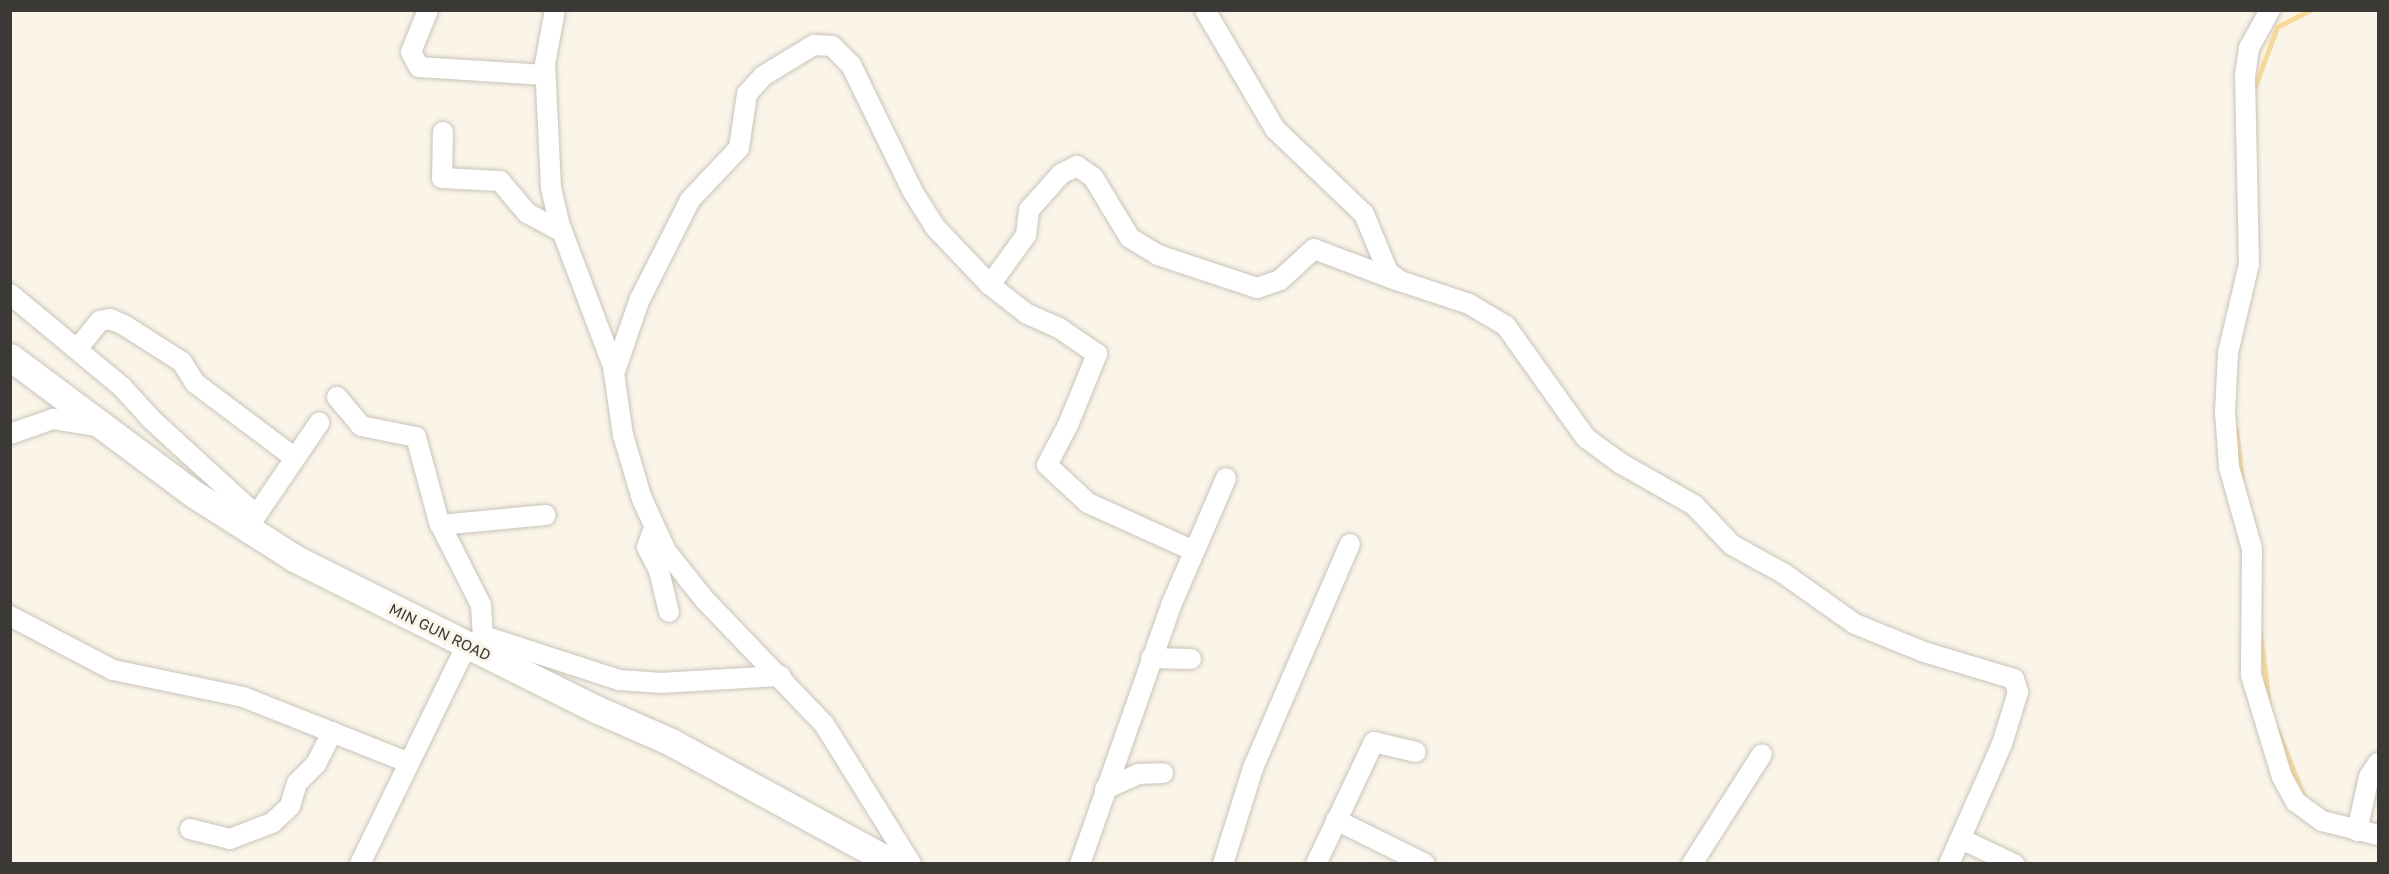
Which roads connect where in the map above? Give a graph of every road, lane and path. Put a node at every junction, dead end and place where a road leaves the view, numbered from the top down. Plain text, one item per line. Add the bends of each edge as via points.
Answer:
1 (428, 10) edge
2 (555, 10) edge
3 (1205, 10) edge
4 (2270, 10) edge
5 (545, 75) junction
6 (443, 132) dead end
7 (561, 231) junction
8 (1400, 281) junction
9 (990, 285) junction
10 (10, 294) edge
11 (78, 348) junction
12 (10, 357) edge
13 (614, 374) junction
14 (337, 396) dead end
15 (319, 423) dead end
16 (106, 428) junction
17 (10, 434) edge
18 (295, 458) junction
19 (1226, 478) dead end
20 (546, 516) dead end
21 (252, 522) junction
22 (440, 525) junction
23 (654, 528) junction
24 (1350, 544) dead end
25 (1194, 551) junction
26 (669, 612) dead end
27 (10, 616) edge
28 (478, 645) junction
29 (1151, 658) junction
30 (1191, 660) dead end
31 (781, 676) junction
32 (332, 732) junction
33 (1416, 752) dead end
34 (1762, 754) dead end
35 (407, 762) junction
36 (2379, 763) edge
37 (1162, 773) dead end
38 (1105, 789) junction
39 (1336, 820) junction
40 (190, 829) dead end
41 (2357, 831) junction
42 (2379, 835) edge
43 (1961, 839) junction
44 (360, 864) edge
45 (895, 864) edge
46 (911, 864) edge
47 (1080, 864) edge
48 (1223, 864) edge
49 (1316, 864) edge
50 (1425, 864) edge
51 (1692, 864) edge
52 (1949, 864) edge
53 (2014, 864) edge

1 - 5 street via 411,52 419,68
2 - 5 street via 546,40
3 - 8 street via 1268,119 1364,214 1388,272
4 - 41 street via 2249,48 2245,75 2249,264 2228,353 2225,412 2229,467 2252,549 2251,675 2282,777 2296,802 2309,813
5 - 7 street via 547,156
6 - 7 street via 442,178 500,181 527,213
7 - 13 street
8 - 9 street via 1314,249 1271,286 1242,285 1140,245 1115,218 1093,177 1072,166 1029,210 1026,235
8 - 43 street via 1469,304 1501,321 1517,337 1586,438 1620,463 1694,505 1732,545 1783,573 1838,615 1876,635 2014,679 2018,692 2002,744
9 - 13 street via 935,227 913,192 850,65 832,46 814,45 763,76 747,94 739,148 690,200 639,301
9 - 25 street via 1027,314 1059,328 1096,352 1068,425 1048,459 1048,468 1088,503
10 - 11 street
11 - 18 street via 100,321 110,319 124,325 183,362 195,383
11 - 21 street
12 - 16 street, MIN GUN ROAD
13 - 23 street via 630,468
14 - 22 street via 361,426 416,437
15 - 18 street
16 - 17 street via 58,418
16 - 21 street, MIN GUN ROAD
18 - 21 street
19 - 25 street
20 - 22 street
21 - 28 street, MIN GUN ROAD via 347,586
22 - 28 street via 481,605
23 - 26 street via 647,547 659,571
23 - 31 street via 704,599
24 - 48 street via 1253,768
25 - 29 street
27 - 32 street via 113,670 232,693
28 - 31 street via 619,680 652,683
28 - 35 street
28 - 45 street, MIN GUN ROAD via 671,742
29 - 30 street
29 - 38 street
31 - 46 street via 844,752
32 - 35 street
32 - 40 street via 316,764 297,783 290,806 272,823 230,839
33 - 39 street via 1374,742
34 - 51 street
35 - 44 street
36 - 41 street via 2369,777
37 - 38 street via 1138,774
38 - 47 street
39 - 49 street
39 - 50 street
41 - 42 street
43 - 52 street
43 - 53 street

